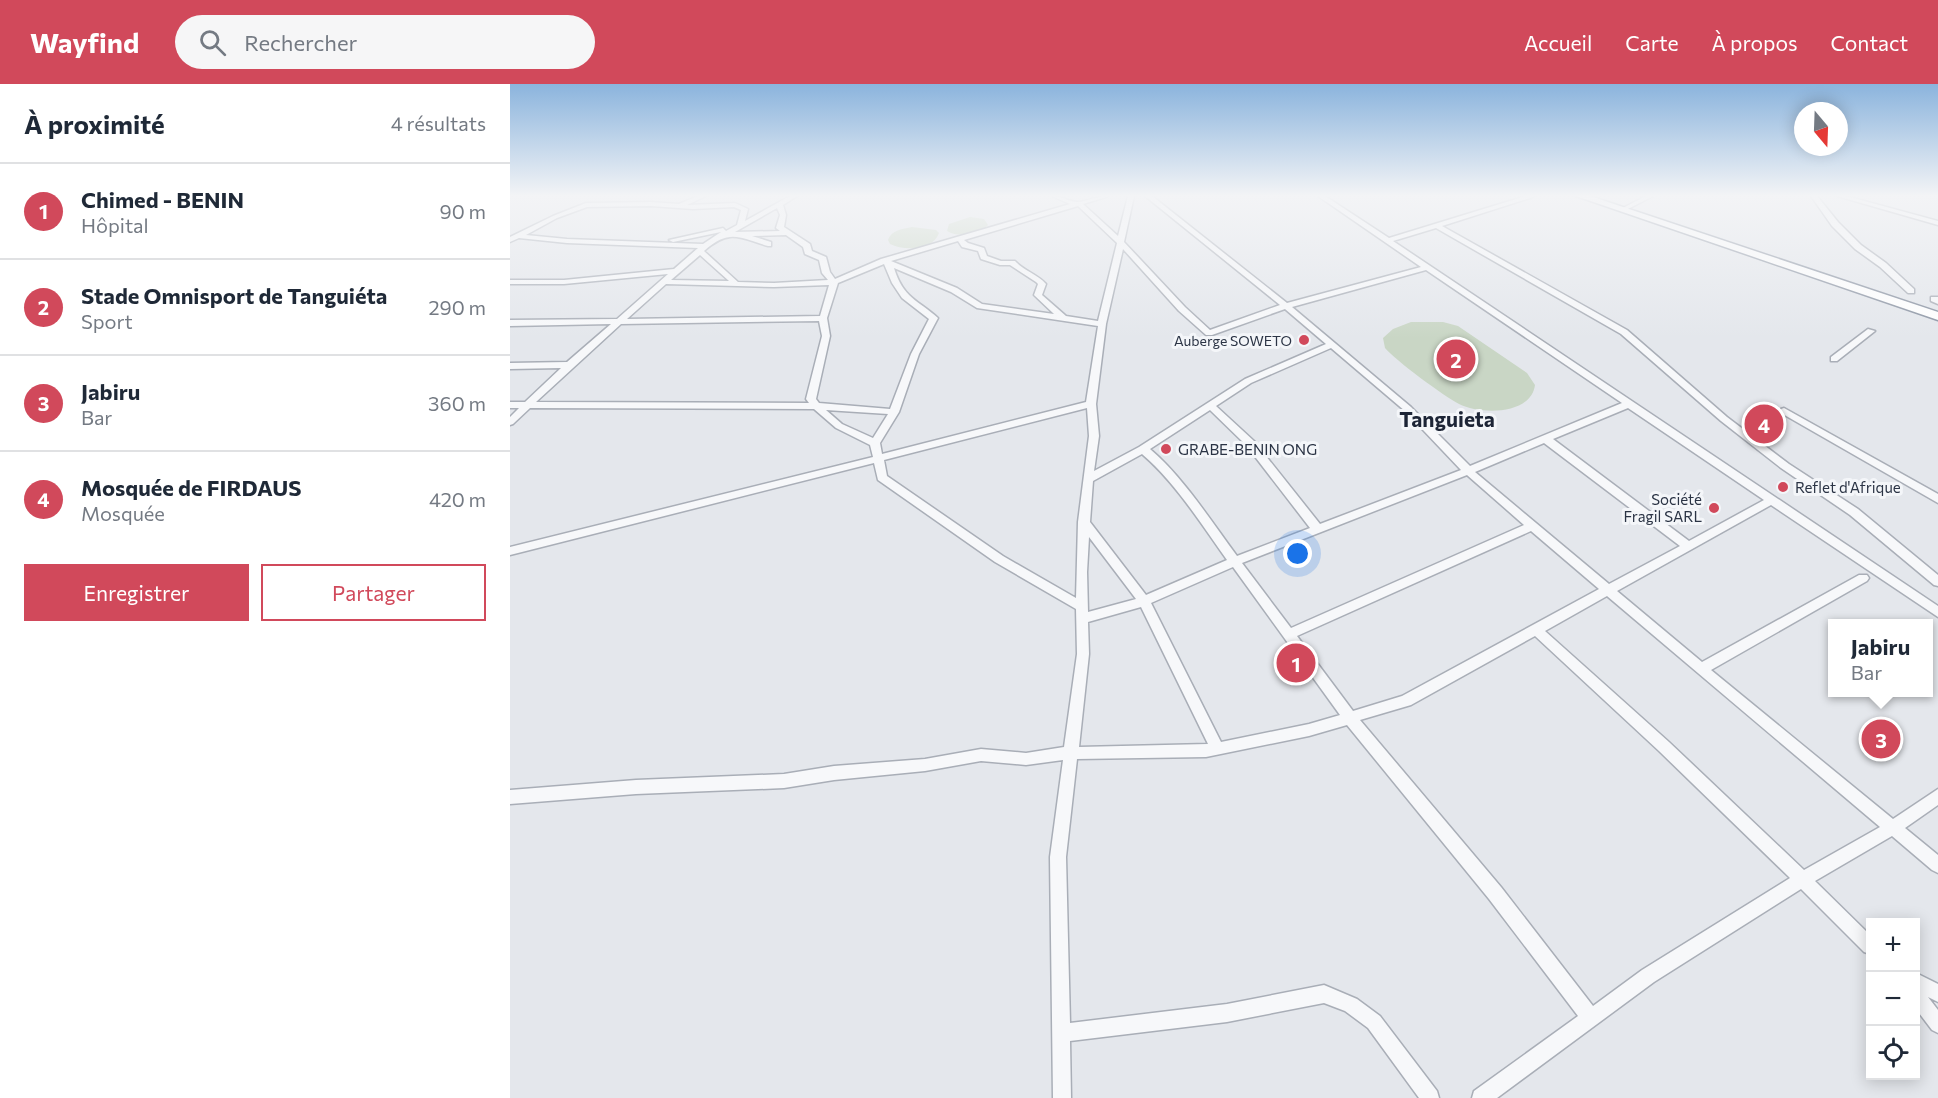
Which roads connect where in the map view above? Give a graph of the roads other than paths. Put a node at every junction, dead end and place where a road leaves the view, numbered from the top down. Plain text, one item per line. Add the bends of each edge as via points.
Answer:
1 (654, 243) edge
2 (709, 243) edge
3 (803, 243) edge
4 (946, 243) edge
5 (964, 243) edge
6 (1120, 243) edge
7 (1121, 243) edge
8 (1207, 243) edge
9 (1390, 243) edge
10 (1468, 243) edge
11 (1722, 243) edge
12 (1854, 243) edge
13 (701, 248) junction
14 (887, 262) junction
15 (1426, 268) junction
16 (674, 271) junction
17 (510, 282) edge
18 (662, 282) junction
19 (834, 282) junction
20 (736, 284) junction
21 (1911, 291) dead end
22 (1286, 306) junction
23 (1936, 315) edge
24 (823, 318) junction
25 (1065, 319) junction
26 (620, 321) junction
27 (510, 323) edge
28 (1102, 324) junction
29 (1871, 331) dead end
30 (1331, 345) junction
31 (1834, 359) dead end
32 (569, 365) junction
33 (510, 366) edge
34 (1091, 404) junction
35 (1628, 404) junction
36 (510, 405) edge
37 (528, 405) junction
38 (1210, 405) junction
39 (816, 406) junction
40 (1784, 411) dead end
41 (894, 412) junction
42 (510, 422) edge
43 (1546, 439) junction
44 (875, 443) junction
45 (1143, 449) junction
46 (876, 459) junction
47 (1468, 471) junction
48 (1088, 479) junction
49 (1938, 499) edge
50 (1772, 500) junction
51 (1084, 522) junction
52 (1533, 525) junction
53 (1318, 530) junction
54 (1688, 546) junction
55 (510, 551) edge
56 (1233, 562) junction
57 (1863, 578) dead end
58 (1938, 582) edge
59 (1611, 590) junction
60 (1144, 601) junction
61 (1938, 612) edge
62 (1082, 613) junction
63 (1536, 630) junction
64 (1288, 635) junction
65 (1701, 669) junction
66 (1350, 718) junction
67 (1217, 749) junction
68 (1070, 753) junction
69 (1938, 796) edge
70 (510, 797) edge
71 (1894, 827) junction
72 (1938, 865) edge
73 (1803, 879) junction
74 (1866, 942) edge
75 (1920, 984) edge
76 (1938, 993) edge
77 (1920, 1001) edge
78 (1591, 1018) junction
79 (1938, 1024) edge
80 (1062, 1033) junction
81 (1062, 1098) edge
82 (1430, 1098) edge
83 (1481, 1098) edge

1 - 13 street
2 - 13 street
3 - 19 street via 808,252 823,259 825,273
4 - 14 street
5 - 25 street via 981,250 984,257 1012,263 1021,272 1038,278 1042,284 1038,295
6 - 28 street
7 - 22 street via 1209,333
8 - 22 street
9 - 15 street
10 - 58 street via 1624,332 1724,419 1854,512
11 - 23 highway
12 - 21 street
13 - 16 street
13 - 20 street
14 - 19 street
14 - 25 street via 954,290 980,306
14 - 41 street via 894,284 908,301 934,318 915,354
15 - 22 street
15 - 35 street
16 - 17 street via 564,282
16 - 18 street
18 - 20 street
18 - 26 street
19 - 20 street
19 - 24 street
22 - 30 street
24 - 26 street
24 - 39 street via 826,336 811,399
25 - 28 street
26 - 27 street
26 - 32 street
28 - 34 street
29 - 31 street
30 - 38 street via 1248,381
30 - 47 street via 1408,409
32 - 33 street
32 - 37 street
34 - 46 street
34 - 48 street via 1094,436
35 - 43 street
35 - 50 street
36 - 37 street
37 - 39 street
37 - 42 street
38 - 45 street
38 - 53 street via 1250,443
39 - 41 street
39 - 44 street via 839,426
40 - 49 street
41 - 44 street
43 - 47 street
43 - 54 street
44 - 46 street
45 - 48 street
45 - 56 street via 1198,511
46 - 55 street
46 - 62 street via 882,478
47 - 52 street
47 - 53 street
48 - 51 street
50 - 54 street
50 - 61 street
51 - 60 street
51 - 62 street
52 - 59 street
52 - 64 street
53 - 56 street
54 - 59 street
56 - 60 street
56 - 64 street
57 - 65 street
59 - 63 street
59 - 65 street
60 - 62 street
60 - 67 street
62 - 68 street via 1083,654
63 - 66 street via 1406,701
63 - 73 street
64 - 66 street
65 - 71 street
66 - 67 street
66 - 78 street via 1495,893
67 - 68 street
68 - 70 street via 1026,759 981,755 784,781 636,786
68 - 80 street via 1059,857
69 - 71 street
71 - 72 street
71 - 73 street
73 - 74 street
73 - 78 street via 1648,976
75 - 76 street
77 - 79 street
78 - 83 street
80 - 81 street
80 - 82 street via 1227,1013 1324,994 1351,1005 1374,1022

